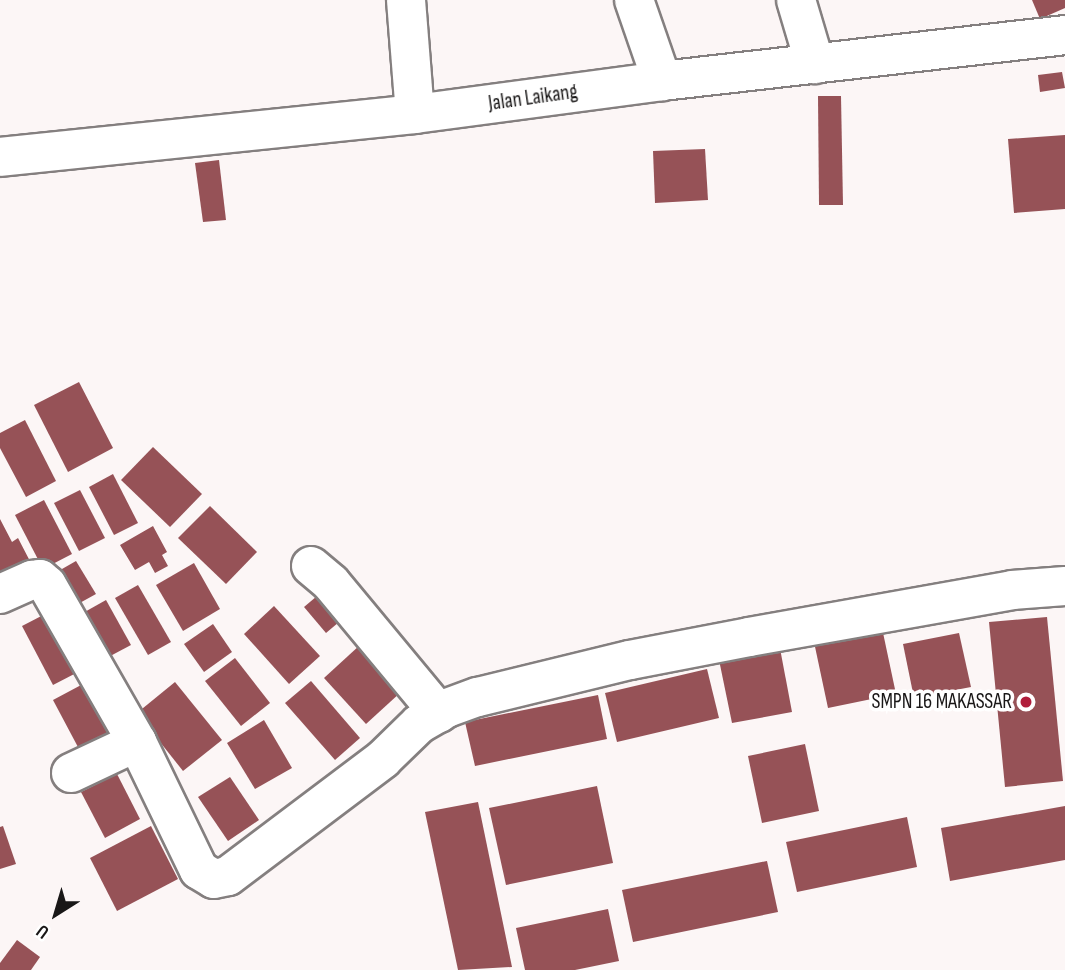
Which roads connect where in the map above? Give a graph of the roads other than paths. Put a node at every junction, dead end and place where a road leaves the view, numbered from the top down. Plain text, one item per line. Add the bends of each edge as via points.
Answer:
1 (406, 0) edge
2 (634, 0) edge
3 (796, 0) edge
4 (1065, 35) edge
5 (815, 64) junction
6 (662, 81) junction
7 (415, 114) junction
8 (0, 157) edge
9 (311, 566) dead end
10 (1065, 586) edge
11 (0, 594) edge
12 (439, 713) junction
13 (136, 743) junction
14 (71, 773) dead end

1 - 7 street
2 - 6 street
3 - 5 street
4 - 5 street, Jalan Laikang
5 - 6 street, Jalan Laikang
6 - 7 street, Jalan Laikang
7 - 8 street, Jalan Laikang
9 - 12 street via 331,583
10 - 12 street via 1012,590 630,660 478,697
11 - 13 street via 32,580 47,585
12 - 13 street via 419,724 383,759 228,876 214,879 199,870
13 - 14 street

